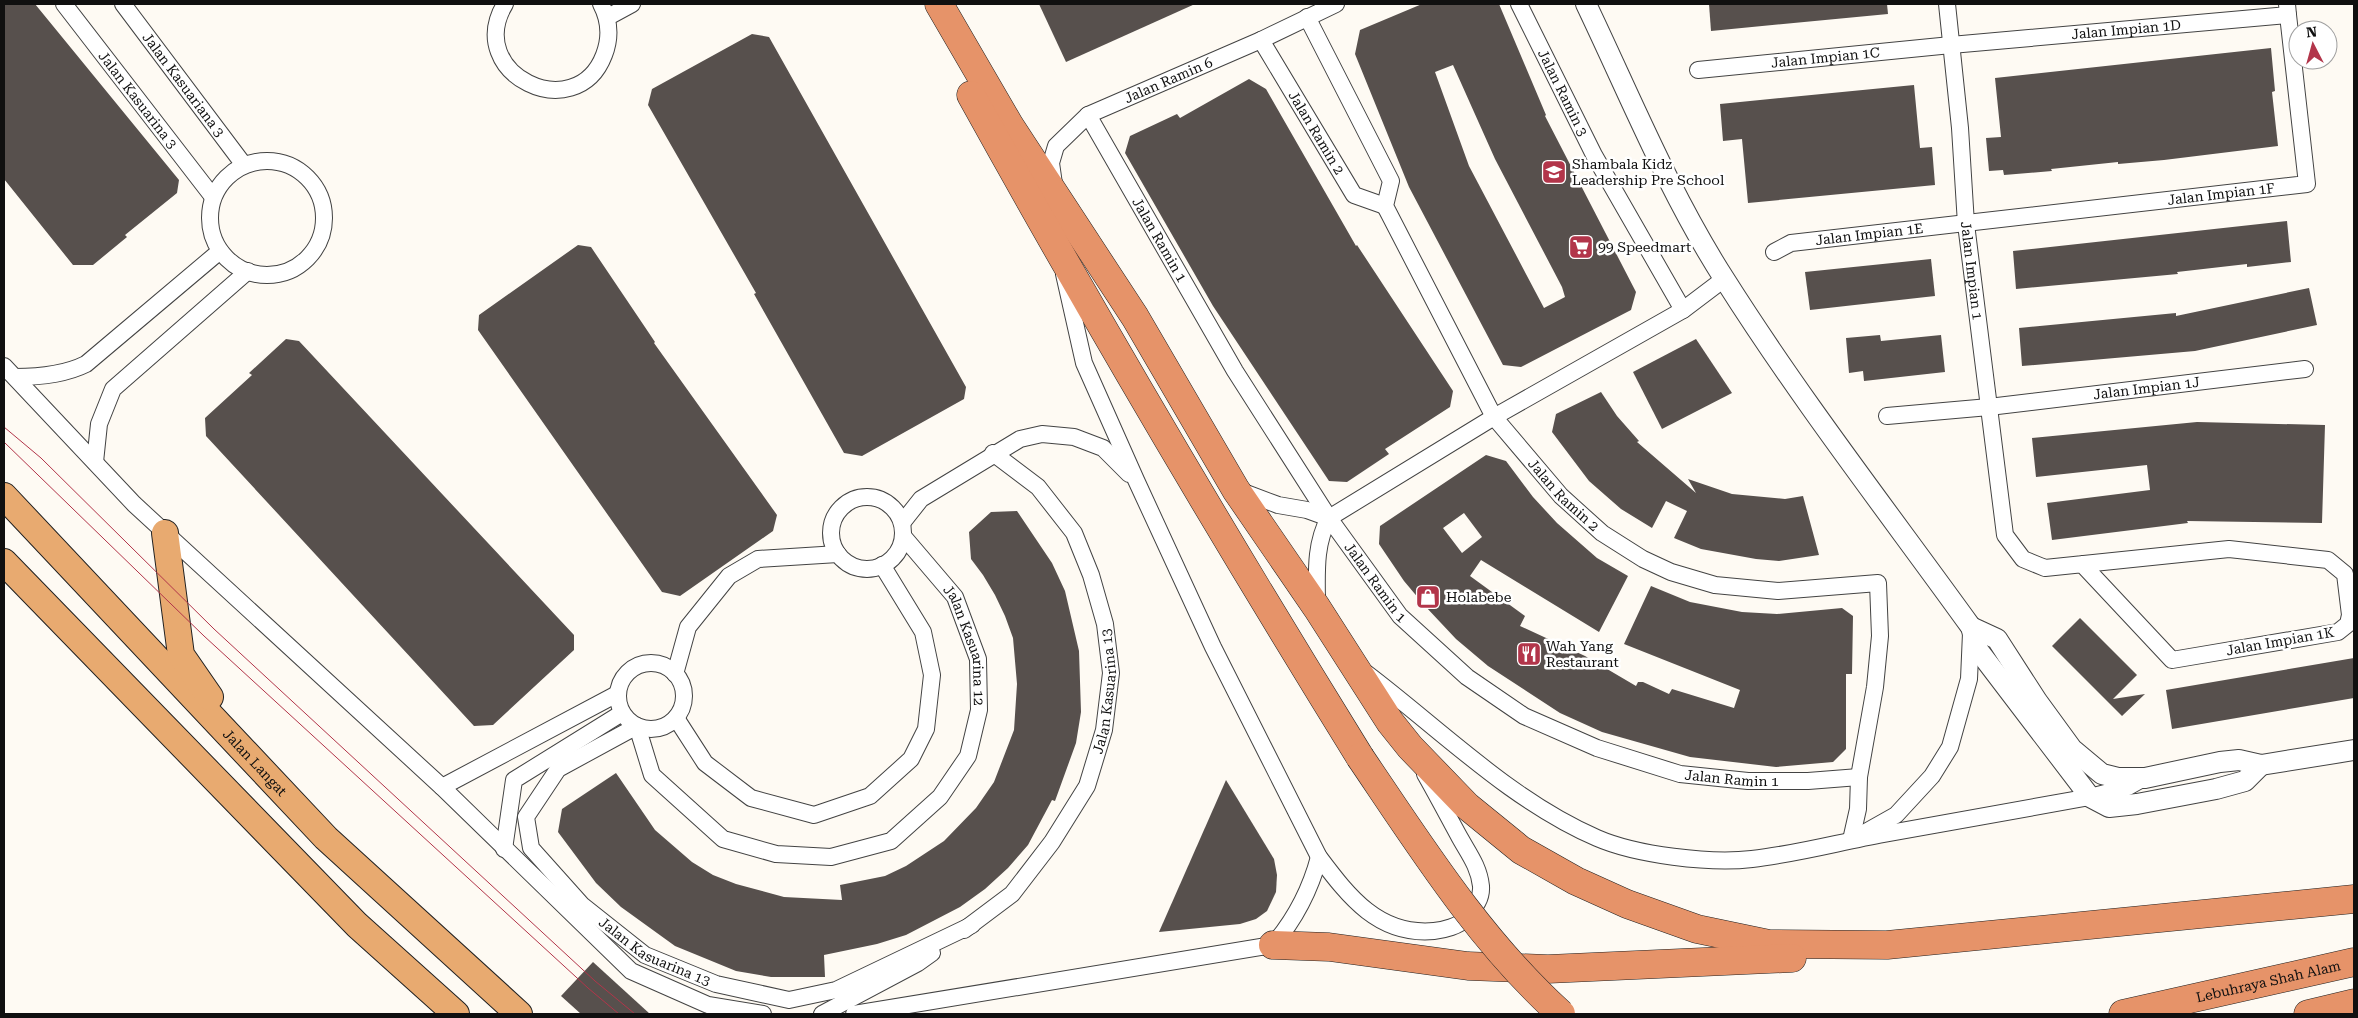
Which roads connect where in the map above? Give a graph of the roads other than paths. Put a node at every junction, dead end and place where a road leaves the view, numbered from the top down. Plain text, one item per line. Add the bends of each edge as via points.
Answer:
1 (64, 4) edge
2 (123, 4) edge
3 (505, 4) edge
4 (632, 4) edge
5 (921, 4) edge
6 (940, 4) edge
7 (1336, 4) edge
8 (1519, 4) edge
9 (1586, 4) edge
10 (1947, 4) edge
11 (604, 10) edge
12 (2288, 10) edge
13 (1307, 17) junction
14 (1261, 40) junction
15 (1951, 45) junction
16 (1698, 70) dead end
17 (1088, 115) junction
18 (244, 165) junction
19 (1055, 196) junction
20 (213, 197) junction
21 (1385, 206) junction
22 (1966, 224) junction
23 (220, 251) junction
24 (1774, 252) dead end
25 (1059, 253) junction
26 (248, 272) junction
27 (1724, 279) junction
28 (1683, 310) junction
29 (2305, 369) dead end
30 (9, 372) edge
31 (1989, 407) junction
32 (1887, 416) dead end
33 (1494, 417) junction
34 (994, 453) junction
35 (95, 462) junction
36 (1136, 480) junction
37 (1236, 490) junction
38 (4, 496) edge
39 (1329, 518) junction
40 (902, 530) junction
41 (165, 533) junction
42 (2005, 535) joint
43 (838, 554) junction
44 (4, 562) edge
45 (2082, 564) junction
46 (882, 565) junction
47 (1317, 608) junction
48 (1971, 627) junction
49 (1354, 664) junction
50 (675, 674) junction
51 (617, 694) junction
52 (622, 713) junction
53 (676, 718) junction
54 (637, 726) junction
55 (1410, 747) junction
56 (2354, 750) edge
57 (2261, 765) junction
58 (1860, 777) junction
59 (2145, 778) junction
60 (269, 779) junction
61 (442, 787) junction
62 (2090, 797) junction
63 (1851, 840) junction
64 (504, 849) junction
65 (1319, 857) junction
66 (2354, 899) edge
67 (972, 925) junction
68 (1273, 945) junction
69 (1887, 945) junction
70 (2354, 962) edge
71 (2354, 1004) edge
72 (456, 1014) edge
73 (520, 1014) edge
74 (763, 1014) edge
75 (822, 1014) edge
76 (854, 1014) edge
77 (1561, 1014) edge
78 (2123, 1014) edge
79 (2308, 1014) edge

1 - 20 street, Jalan Kasuarina 3
2 - 18 street, Jalan Kasuariana 3
3 - 11 street via 496,30 500,55 516,76 538,88 551,90 578,84 600,65 609,42
4 - 11 street
5 - 25 highway
6 - 19 highway via 1010,126
7 - 13 street, Jalan Ramin 6
8 - 28 street, Jalan Ramin 3 via 1594,155
9 - 27 street via 1678,200
10 - 15 street, Jalan Impian 1
12 - 15 street, Jalan Impian 1D
12 - 22 street, Jalan Impian 1F via 2307,184
13 - 14 street, Jalan Ramin 6
13 - 21 street via 1391,181
14 - 17 street, Jalan Ramin 6
14 - 21 street, Jalan Ramin 2 via 1354,195
15 - 16 street, Jalan Impian 1C
15 - 22 street, Jalan Impian 1
17 - 19 street, Jalan Ramin 6 via 1056,146 1051,163
17 - 39 street, Jalan Ramin 1 via 1235,371
18 - 20 street via 225,178
18 - 26 street via 278,161 299,170 315,186 325,218 314,250 294,268 270,275
19 - 37 highway via 1135,317
20 - 23 street via 210,225
21 - 33 street, Jalan Ramin 2
22 - 24 street, Jalan Impian 1E via 1791,243
22 - 31 street, Jalan Impian 1
23 - 26 street
23 - 30 street via 86,364 57,374
25 - 36 street via 1084,363
25 - 77 highway, bridge via 1239,561 1360,757 1434,867 1491,942
26 - 35 street via 113,389 99,424
27 - 28 street
27 - 48 street via 1798,389
28 - 33 street
29 - 31 street, Jalan Impian 1J
30 - 35 street
31 - 32 street, Jalan Impian 1J
31 - 42 street, Jalan Impian 1
33 - 39 street
33 - 58 street, Jalan Ramin 2 via 1562,496 1602,533 1643,559 1672,572 1715,585 1778,591 1878,583 1880,636
34 - 36 street via 1020,439 1042,434 1074,437 1103,448
34 - 40 street via 921,499
34 - 67 street, Jalan Kasuarina 13 via 1038,487 1074,533 1091,575 1105,624 1111,673 1104,730 1087,786 1052,842 1012,894
35 - 41 street
36 - 65 street via 1213,647
37 - 39 street
37 - 47 highway
38 - 60 highway, Jalan Langat
39 - 47 street via 1322,530 1317,558
39 - 58 street, Jalan Ramin 1 via 1400,616 1467,677 1524,716 1597,748 1680,774 1748,781
40 - 43 street via 898,514 883,500 868,496 848,502 839,509 831,528 831,538
40 - 46 street via 896,554
40 - 54 street, Jalan Kasuarina 12 via 955,597 978,659 979,710 968,756 940,797 891,841 831,857 776,854 723,839 652,774
41 - 60 highway via 181,655
41 - 61 street
42 - 45 street, Jalan Impian 1K via 2023,559 2045,568
43 - 46 street via 846,563 858,568
43 - 50 street via 758,559 729,576 688,627
44 - 72 highway via 357,925
45 - 45 street, Jalan Impian 1K via 2229,549 2328,560 2345,574 2350,615 2348,624 2338,632 2172,660
46 - 53 street via 923,632 932,675 926,729 911,759 870,796 814,815 751,798 705,763
47 - 49 highway
48 - 59 street via 1997,639 2062,735 2087,762 2102,774 2118,778
48 - 62 street via 1978,650
48 - 63 street via 1969,679 1950,747 1932,776 1896,815
49 - 55 highway via 1390,722
49 - 63 street via 1488,771 1546,811 1598,838 1652,854 1751,859
50 - 51 street via 661,664 637,666 624,675
50 - 53 street via 681,682 684,701
51 - 52 street
51 - 61 street
52 - 54 street
52 - 64 street via 514,780
53 - 54 street via 658,729
54 - 67 street, Jalan Kasuarina 13 via 558,768 526,817 531,848 582,905 645,955 716,984 789,1000 836,990
55 - 65 street via 1478,867 1479,902 1462,922 1441,930 1400,929 1378,920 1357,902
55 - 69 highway via 1467,806 1521,850 1576,881 1627,904 1697,929 1769,944
56 - 57 street
57 - 59 street via 2238,760
57 - 62 street via 2245,781 2146,803 2109,807
58 - 63 street via 1858,809
59 - 62 street via 2128,787
60 - 73 highway, Jalan Langat via 326,838
61 - 64 street
62 - 63 street
64 - 74 street via 631,971 708,1005
65 - 68 street via 1307,895
66 - 69 highway
67 - 75 street, Jalan Kasuarina 13 via 918,963
68 - 69 highway via 1329,948 1468,966 1548,969 1780,960
68 - 76 street
70 - 78 highway, Lebuhraya Shah Alam
71 - 79 highway

